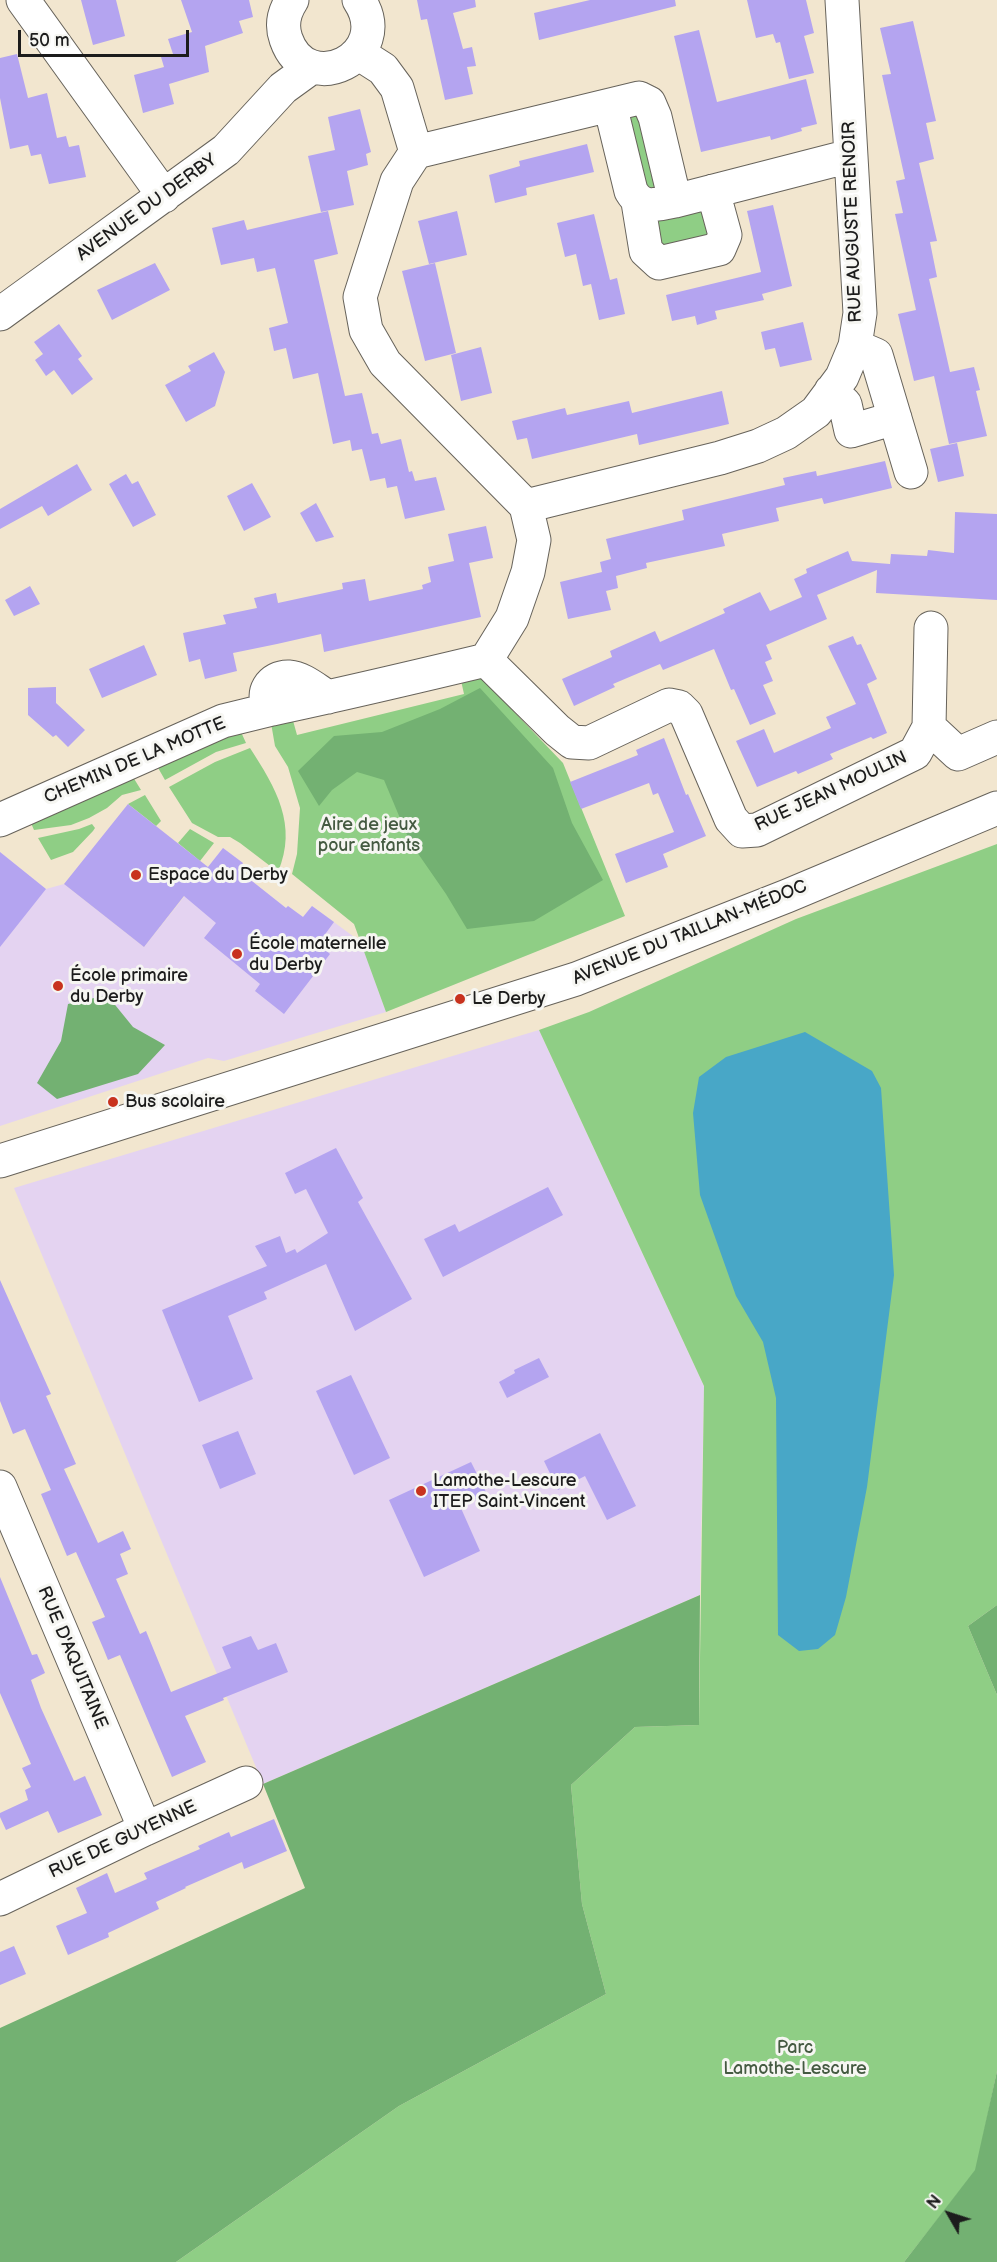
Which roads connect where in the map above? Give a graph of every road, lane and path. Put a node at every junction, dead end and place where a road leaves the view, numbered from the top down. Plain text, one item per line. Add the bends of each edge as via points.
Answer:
1 (23, 0) edge
2 (292, 0) edge
3 (359, 0) edge
4 (842, 0) edge
5 (358, 53) junction
6 (300, 57) junction
7 (610, 105) junction
8 (416, 152) junction
9 (850, 156) junction
10 (713, 191) junction
11 (164, 196) junction
12 (675, 201) junction
13 (638, 202) junction
14 (0, 314) edge
15 (855, 346) junction
16 (831, 391) junction
17 (895, 418) junction
18 (911, 472) dead end
19 (526, 506) junction
20 (931, 628) dead end
21 (486, 660) junction
22 (929, 727) junction
23 (997, 737) edge
24 (997, 808) edge
25 (0, 820) edge
26 (0, 1161) edge
27 (0, 1487) edge
28 (246, 1783) dead end
29 (145, 1829) junction
30 (0, 1899) edge

1 - 11 street
2 - 6 street, AVENUE DU DERBY via 283,21 284,34
3 - 5 street via 368,25 367,38
4 - 9 street, RUE AUGUSTE RENOIR
5 - 6 street via 343,65 331,68
5 - 8 street via 383,69 398,88
6 - 11 street, AVENUE DU DERBY via 283,88 226,150
7 - 8 street
7 - 12 street via 639,98 649,103
7 - 13 street via 631,191
8 - 19 street via 398,181 360,297 366,330 385,363
9 - 10 street
9 - 15 street, RUE AUGUSTE RENOIR via 860,313
10 - 12 street
10 - 13 street via 725,235 719,249 659,263 646,251
11 - 14 street, AVENUE DU DERBY
12 - 13 street via 647,206
15 - 16 street, RUE AUGUSTE RENOIR via 842,377
15 - 17 street via 876,355
16 - 17 street via 845,404 851,431
16 - 19 street, RUE AUGUSTE RENOIR via 816,412 758,446
17 - 18 street
19 - 21 street via 534,540 528,572 512,618
20 - 22 street, RUE JEAN MOULIN
21 - 22 street, RUE JEAN MOULIN via 572,742 589,744 669,705 679,707 686,714 731,819 742,831 757,830 915,753
21 - 25 street, CHEMIN DE LA MOTTE via 328,697 302,681 280,678 266,691 267,704 272,709 223,722
22 - 23 street via 958,754
24 - 26 street, AVENUE DU TAILLAN-MÉDOC via 576,979
27 - 29 street, RUE D'AQUITAINE
28 - 29 street, RUE DE GUYENNE
29 - 30 street, RUE DE GUYENNE

